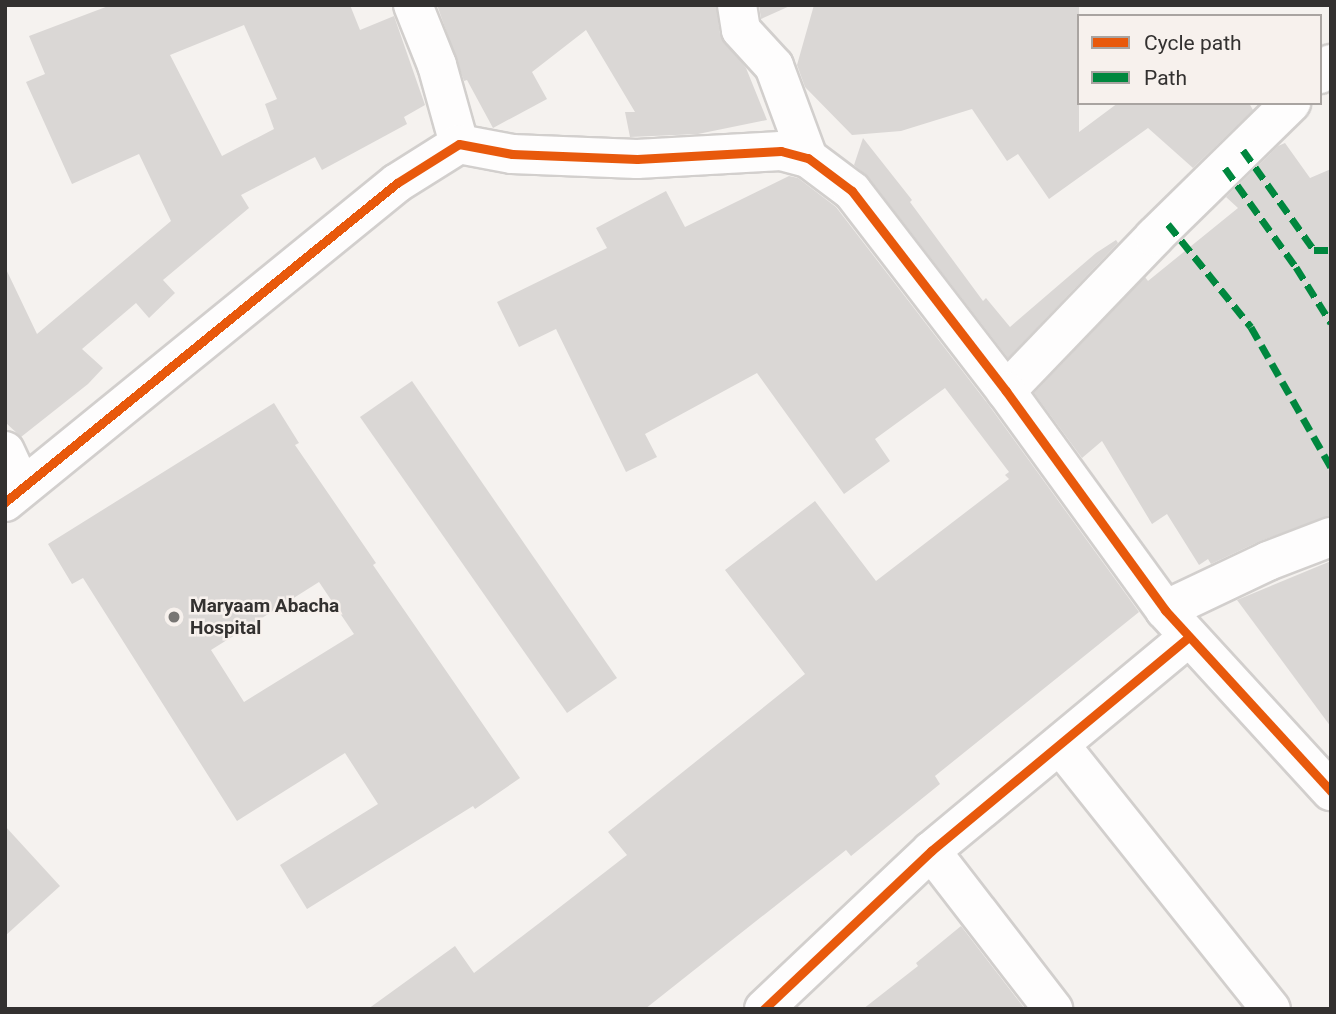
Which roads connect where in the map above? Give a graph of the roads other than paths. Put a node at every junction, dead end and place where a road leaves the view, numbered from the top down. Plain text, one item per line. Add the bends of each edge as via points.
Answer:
1 (413, 5) edge
2 (737, 5) edge
3 (1289, 105) edge
4 (459, 144) junction
5 (808, 158) junction
6 (1006, 391) junction
7 (5, 451) edge
8 (14, 495) edge
9 (1331, 537) edge
10 (1176, 624) junction
11 (1060, 745) junction
12 (1331, 791) edge
13 (931, 851) junction
14 (764, 1009) edge
15 (1053, 1009) edge
16 (1271, 1009) edge

1 - 4 street via 437,65
2 - 5 street via 741,30 774,66
3 - 6 street
4 - 5 street via 512,154 637,159 781,151
4 - 8 street via 397,183
5 - 6 street via 852,191
6 - 10 street
7 - 8 street
9 - 10 street via 1268,561
10 - 11 street
10 - 12 street
11 - 13 street
11 - 16 street
13 - 14 street
13 - 15 street

